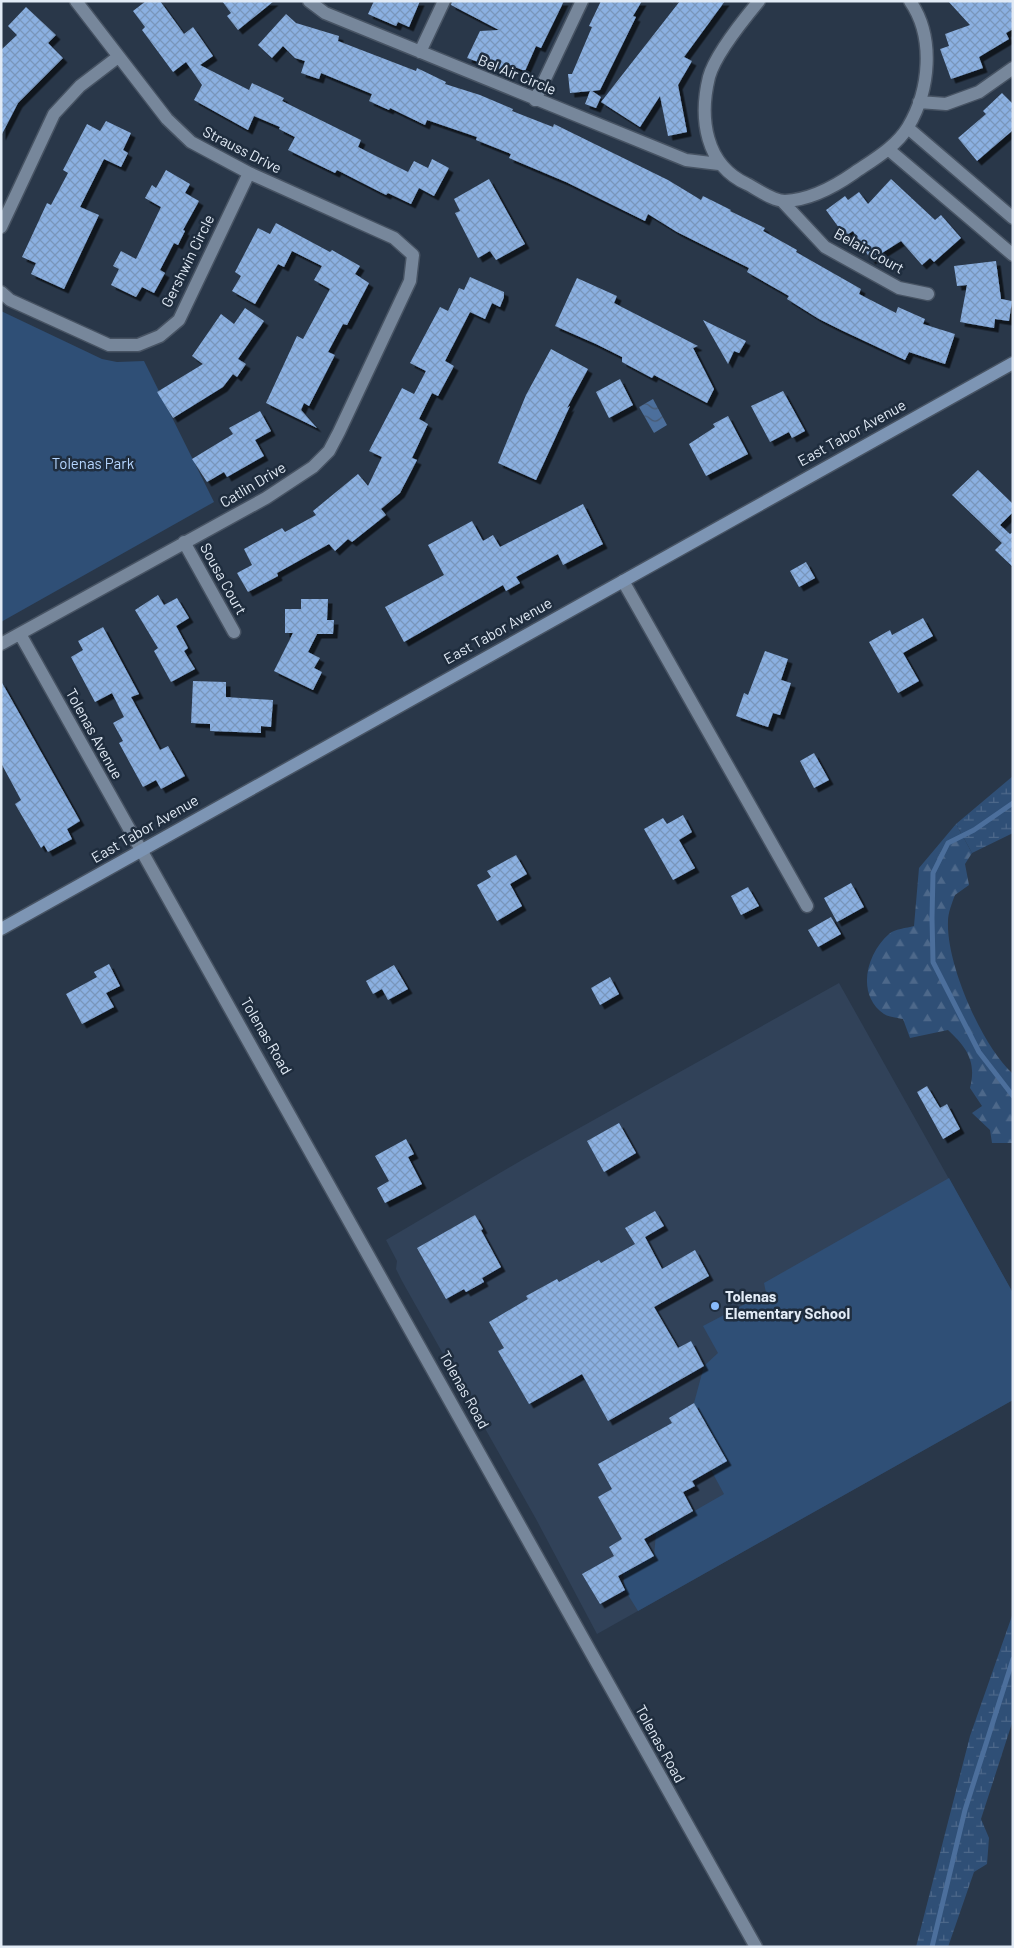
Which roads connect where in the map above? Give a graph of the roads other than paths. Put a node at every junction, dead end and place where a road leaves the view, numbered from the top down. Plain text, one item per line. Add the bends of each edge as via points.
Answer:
1 (76, 1) edge
2 (309, 1) edge
3 (444, 1) edge
4 (582, 1) edge
5 (759, 1) edge
6 (910, 1) edge
7 (420, 52) junction
8 (118, 57) junction
9 (1013, 68) edge
10 (535, 100) junction
11 (919, 102) junction
12 (908, 128) junction
13 (888, 149) junction
14 (719, 164) junction
15 (248, 173) junction
16 (782, 201) junction
17 (1013, 218) edge
18 (1, 227) edge
19 (413, 255) joint
20 (1013, 256) edge
21 (1, 292) edge
22 (928, 294) dead end
23 (1013, 363) edge
24 (184, 542) junction
25 (623, 581) junction
26 (234, 632) dead end
27 (20, 634) junction
28 (1, 644) edge
29 (140, 851) junction
30 (807, 906) dead end
31 (1, 929) edge
32 (756, 1947) edge

1 - 8 street, Strauss Drive
2 - 7 street, Bel Air Circle via 325,13
3 - 7 street
4 - 10 street
5 - 14 street via 735,29 709,76 705,124 710,148
6 - 11 street via 919,15 926,38 926,71
7 - 10 street, Bel Air Circle
8 - 15 street, Strauss Drive via 167,119 191,142
8 - 18 street via 80,86 54,114
9 - 11 street via 979,92 946,104
10 - 14 street, Bel Air Circle via 686,160
11 - 12 street
12 - 13 street
12 - 17 street
13 - 16 street via 844,180 805,199
13 - 20 street
14 - 16 street via 739,181
15 - 19 street, Strauss Drive via 394,238
15 - 21 street, Gershwin Circle via 178,320 160,336 138,345 109,345 10,300
16 - 22 street, Belair Court via 825,247 899,288
19 - 24 street, Catlin Drive via 410,281 328,451 313,467 266,498
23 - 25 main road, East Tabor Avenue
24 - 26 street, Sousa Court
24 - 27 street, Catlin Drive
25 - 29 main road, East Tabor Avenue
25 - 30 street
27 - 28 street, Catlin Drive
27 - 29 street, Tolenas Avenue
29 - 31 main road, East Tabor Avenue
29 - 32 street, Tolenas Road via 259,1057

